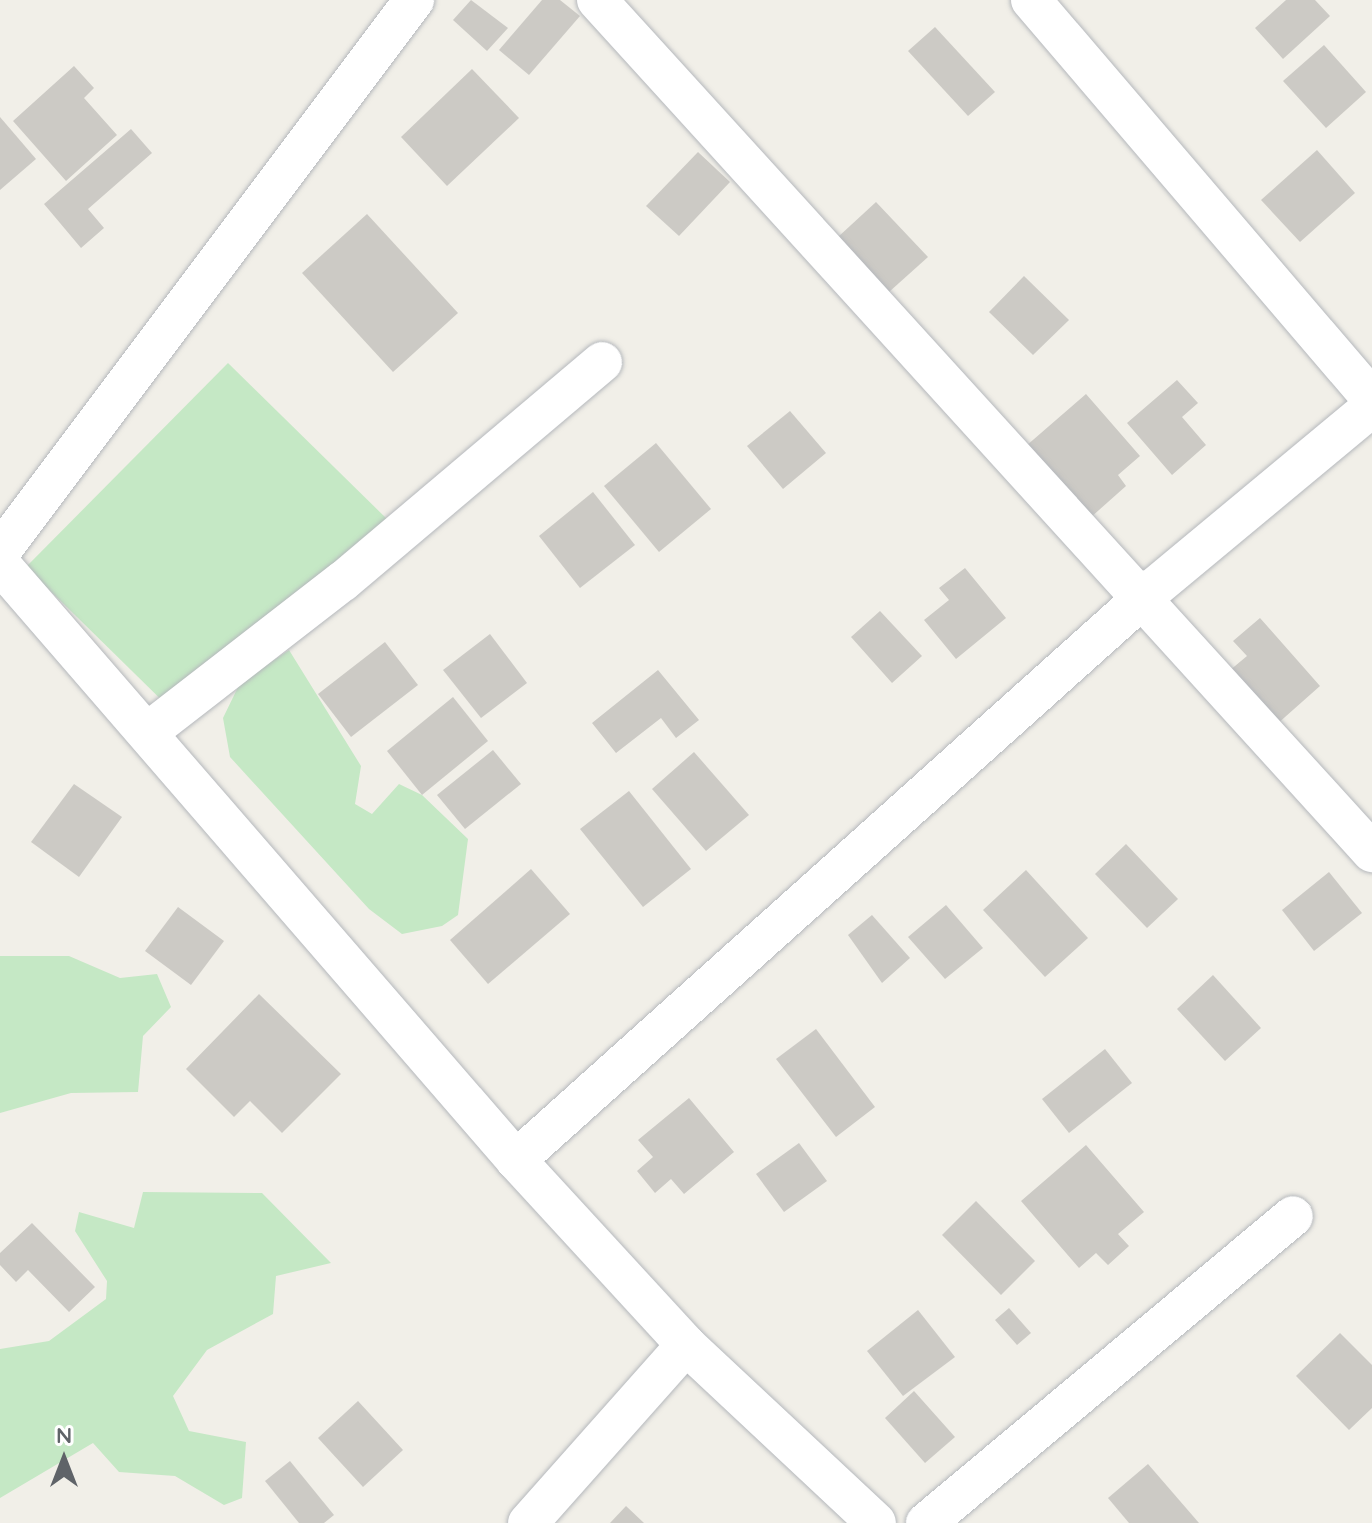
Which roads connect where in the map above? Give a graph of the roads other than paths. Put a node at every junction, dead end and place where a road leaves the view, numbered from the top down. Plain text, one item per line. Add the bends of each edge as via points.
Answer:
1 (414, 0) edge
2 (597, 0) edge
3 (1031, 0) edge
4 (602, 362) dead end
5 (1372, 399) edge
6 (1372, 407) edge
7 (0, 552) edge
8 (0, 564) edge
9 (1145, 597) junction
10 (148, 732) junction
11 (1372, 852) edge
12 (516, 1160) junction
13 (1293, 1216) dead end
14 (686, 1345) junction
15 (528, 1523) edge
16 (876, 1523) edge
17 (926, 1523) edge

1 - 7 street
2 - 9 street
3 - 5 street
4 - 10 street via 343,581
6 - 9 street
8 - 10 street
9 - 11 street
9 - 12 street
10 - 12 street
12 - 14 street
13 - 17 street
14 - 15 street
14 - 16 street

